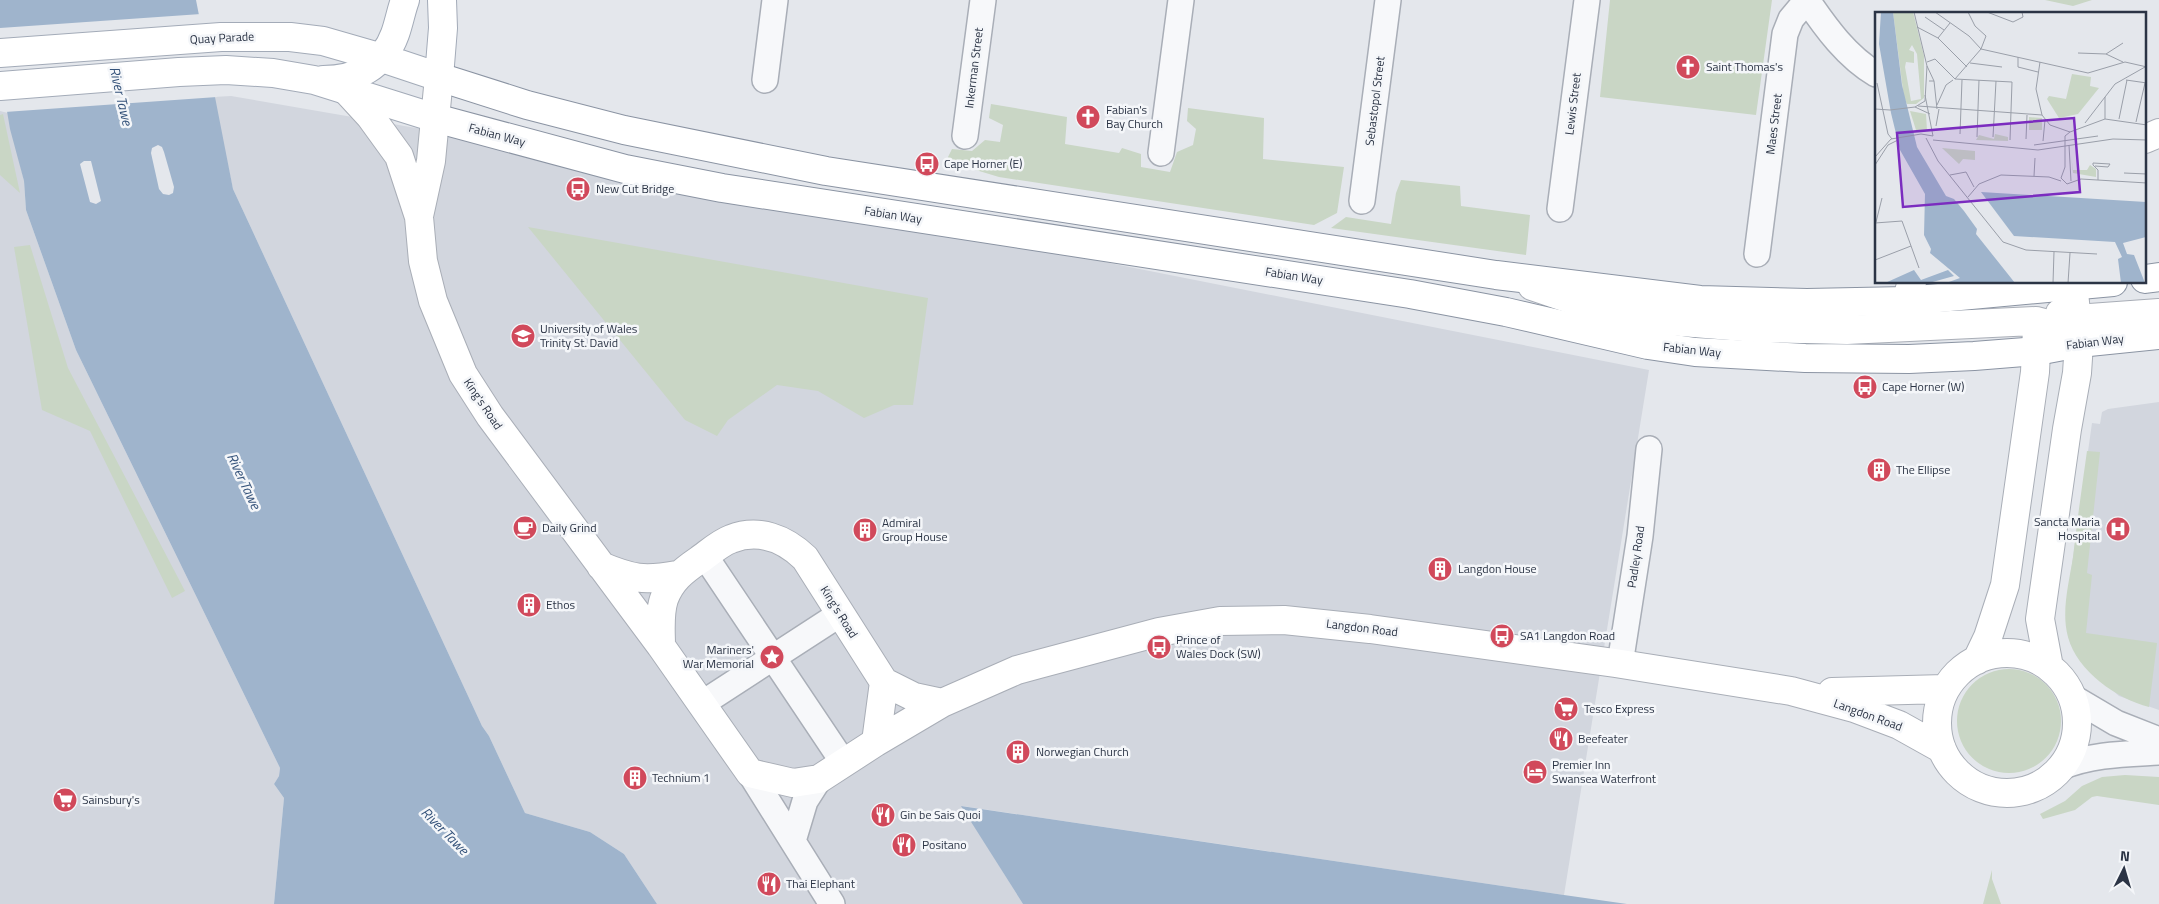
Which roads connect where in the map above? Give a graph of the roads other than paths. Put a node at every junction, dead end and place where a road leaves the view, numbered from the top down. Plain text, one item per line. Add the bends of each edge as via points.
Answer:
1 (405, 0) edge
2 (442, 0) edge
3 (775, 0) edge
4 (983, 0) edge
5 (1181, 0) edge
6 (1388, 0) edge
7 (1587, 0) edge
8 (1807, 0) edge
9 (0, 52) edge
10 (382, 58) junction
11 (1875, 73) edge
12 (439, 77) junction
13 (314, 80) junction
14 (764, 80) dead end
15 (0, 86) edge
16 (346, 91) junction
17 (435, 118) junction
18 (2159, 133) edge
19 (965, 136) dead end
20 (2146, 139) edge
21 (1162, 153) dead end
22 (1362, 201) dead end
23 (1560, 209) dead end
24 (419, 217) junction
25 (1757, 254) dead end
26 (1496, 275) junction
27 (2159, 277) edge
28 (2146, 279) edge
29 (2086, 284) edge
30 (2073, 285) edge
31 (2036, 286) edge
32 (1909, 292) edge
33 (2159, 312) edge
34 (2036, 320) junction
35 (2077, 331) junction
36 (2159, 335) edge
37 (2037, 351) junction
38 (1650, 449) dead end
39 (704, 556) junction
40 (601, 566) junction
41 (677, 575) junction
42 (840, 614) junction
43 (661, 646) junction
44 (772, 659) junction
45 (1977, 660) junction
46 (1620, 664) junction
47 (2049, 667) junction
48 (884, 682) junction
49 (1945, 689) junction
50 (1790, 692) junction
51 (2072, 697) junction
52 (703, 703) junction
53 (942, 703) junction
54 (2159, 740) edge
55 (876, 742) junction
56 (1942, 749) junction
57 (2159, 752) edge
58 (843, 762) junction
59 (2061, 767) junction
60 (750, 773) junction
61 (819, 779) junction
62 (794, 841) junction
63 (832, 904) edge

1 - 10 main road via 395,33
2 - 12 main road, King's Road
3 - 14 street
4 - 19 street, Inkerman Street
5 - 21 street
6 - 22 street, Sebastopol Street
7 - 23 street, Lewis Street
8 - 11 street via 1833,37 1862,66
8 - 25 street, Maes Street via 1791,19 1785,34
9 - 10 main road, Quay Parade via 221,37 290,37 323,41
10 - 12 main road, Quay Parade
10 - 13 main road via 356,76
12 - 17 main road, King's Road
12 - 26 main road via 527,105 738,155 921,187
13 - 15 main road via 226,70
13 - 16 main road
16 - 17 main road
16 - 24 main road, King's Road via 370,116 399,156
17 - 24 main road, King's Road via 431,161
17 - 37 main road, Fabian Way via 625,170 722,188 1410,294 1506,312 1648,345 1695,352 1909,359
18 - 20 main road
24 - 40 main road, King's Road via 423,261 433,301 463,374 490,416
26 - 32 main road via 1700,300 1807,303
26 - 34 main road via 1573,300 1657,320 1756,328 1847,330
27 - 28 main road
29 - 30 main road
30 - 31 main road
30 - 35 main road
31 - 32 main road
31 - 34 main road
31 - 35 main road via 2047,304 2062,314
33 - 35 main road
34 - 35 main road via 2068,332
34 - 37 main road
35 - 36 main road, Fabian Way
35 - 37 main road, Fabian Way
35 - 47 main road via 2077,374 2040,619
37 - 45 main road via 2005,585
38 - 46 street, Padley Road
39 - 41 main road, King's Road
39 - 42 main road, King's Road via 730,539 765,535 780,540 805,558
39 - 44 street
40 - 41 main road, King's Road via 626,577 651,580
40 - 43 main road, King's Road
41 - 43 main road, King's Road via 664,600
42 - 44 street
42 - 48 main road, King's Road
43 - 52 main road, King's Road
44 - 52 street
44 - 58 street
45 - 47 main road via 1995,654 2014,653
45 - 49 main road via 1958,672
46 - 50 main road, Langdon Road
46 - 53 main road, Langdon Road via 1327,624 1284,620 1220,621 1159,632 1017,670
47 - 51 main road
48 - 53 main road via 914,697
48 - 55 main road
49 - 50 main road, Langdon Road
49 - 56 main road via 1937,719
50 - 56 main road, Langdon Road via 1854,708 1899,724
51 - 54 street via 2116,723
51 - 59 main road via 2076,734
52 - 60 main road, King's Road
53 - 55 main road, Langdon Road
55 - 58 main road
56 - 59 main road via 1953,768 1970,782 1987,790 2005,793 2038,786
57 - 59 street via 2114,754
58 - 61 main road
60 - 61 main road via 793,783
60 - 62 street, King's Road
61 - 62 street via 805,801
62 - 63 street, King's Road

